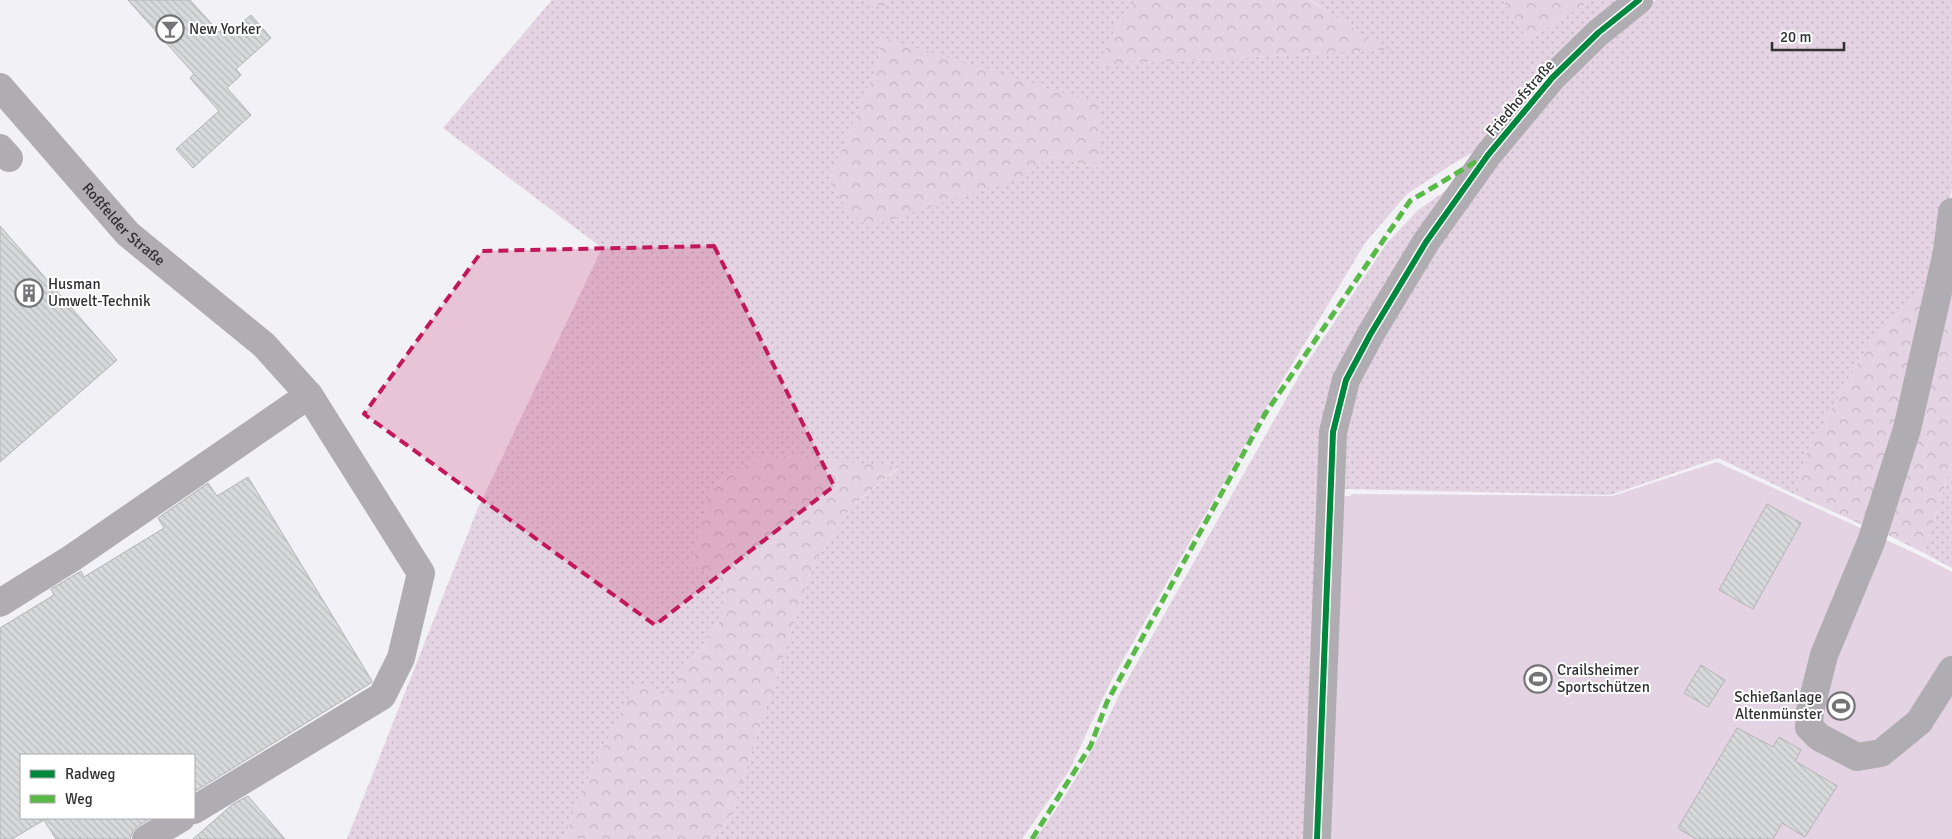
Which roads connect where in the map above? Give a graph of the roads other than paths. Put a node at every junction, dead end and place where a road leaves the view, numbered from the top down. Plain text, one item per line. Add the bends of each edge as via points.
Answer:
1 (1639, 0) edge
2 (0, 87) edge
3 (1952, 212) edge
4 (309, 395) junction
5 (0, 603) edge
6 (1952, 670) edge
7 (195, 809) edge
8 (179, 819) edge
9 (146, 839) edge
10 (1317, 839) edge

1 - 10 street, Friedhofstraße via 1598,33 1552,78 1488,155 1426,242 1346,380 1333,432
2 - 4 street, Roßfelder Straße via 128,234 264,345
3 - 6 street via 1947,252 1907,429 1871,542 1824,655 1809,727 1820,737 1858,757 1881,753 1919,722
4 - 5 street via 72,558
4 - 7 street, Roßfelder Straße via 421,573 402,658 382,696
8 - 9 street

